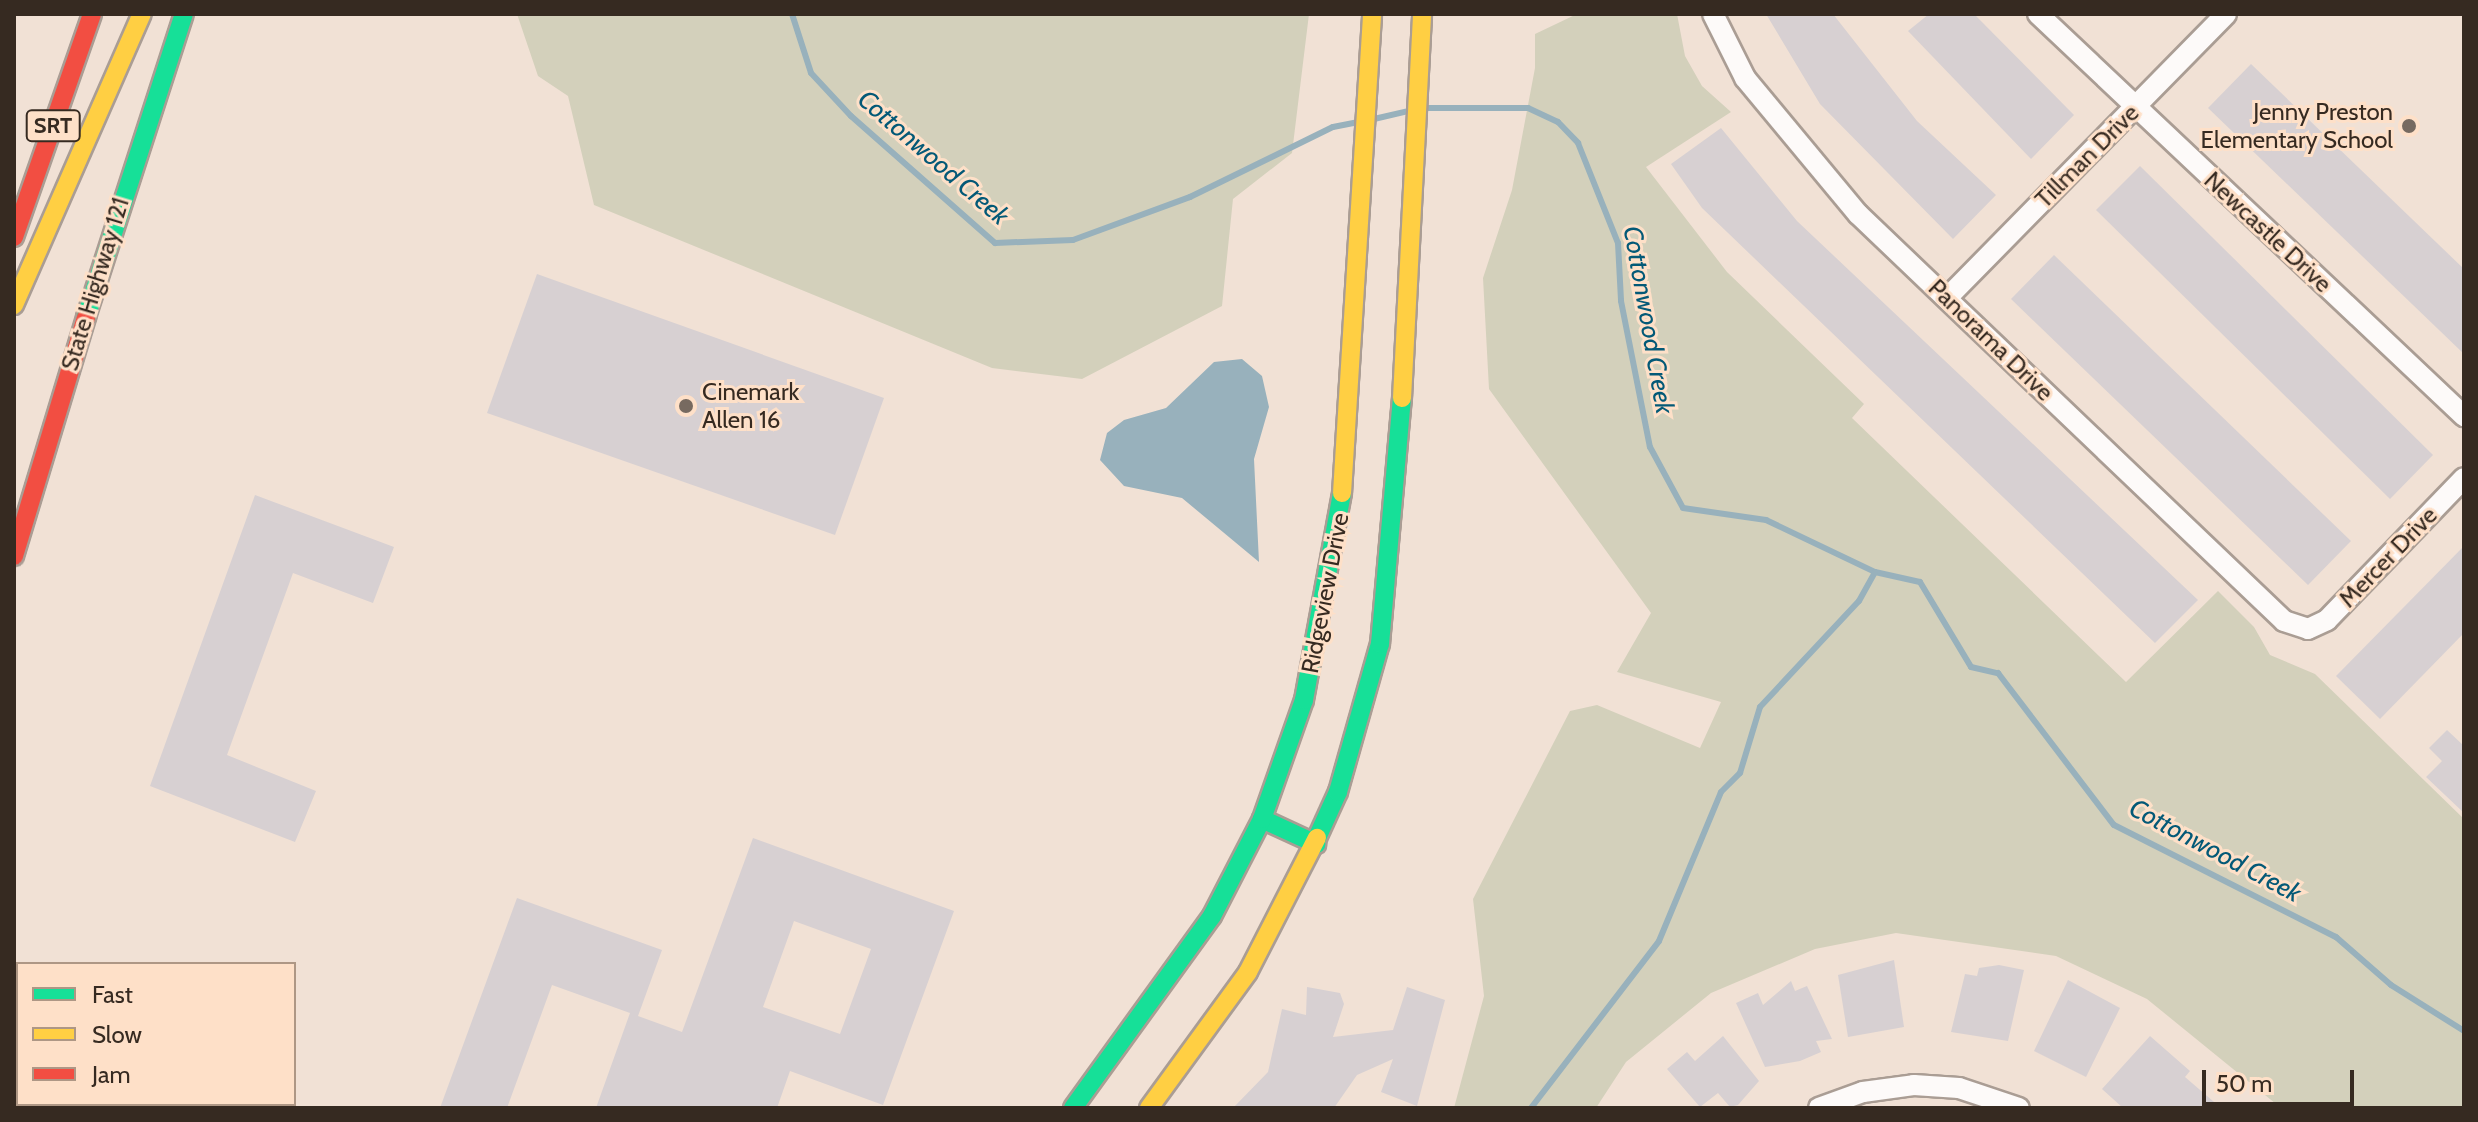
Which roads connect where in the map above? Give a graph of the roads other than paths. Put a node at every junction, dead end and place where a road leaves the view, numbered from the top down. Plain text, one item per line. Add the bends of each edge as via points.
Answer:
1 (92, 14) edge
2 (142, 14) edge
3 (184, 14) edge
4 (1372, 14) edge
5 (1422, 14) edge
6 (1713, 14) edge
7 (2038, 14) edge
8 (2226, 14) edge
9 (2136, 106) junction
10 (14, 237) edge
11 (1947, 298) junction
12 (14, 305) edge
13 (2464, 416) edge
14 (2464, 478) edge
15 (14, 556) edge
16 (2308, 629) joint
17 (1262, 819) junction
18 (1316, 844) junction
19 (1073, 1108) edge
20 (1149, 1108) edge
21 (1819, 1108) edge
22 (2019, 1108) edge

1 - 10 main road, SRT
2 - 12 main road
3 - 15 main road, State Highway 121 via 131,165
4 - 17 main road, Ridgeview Drive via 1340,532 1304,700
5 - 18 main road via 1385,623 1355,742
6 - 11 street, Panorama Drive via 1745,78 1784,132
7 - 9 street, Newcastle Drive
8 - 9 street, Tillman Drive
9 - 11 street, Tillman Drive
9 - 13 street, Newcastle Drive
11 - 16 street, Panorama Drive via 2284,621
14 - 16 street, Mercer Drive via 2327,620
17 - 18 main road
17 - 19 main road, Ridgeview Drive via 1177,972
18 - 20 main road via 1248,972
21 - 22 street via 1863,1092 1914,1085 1959,1088

